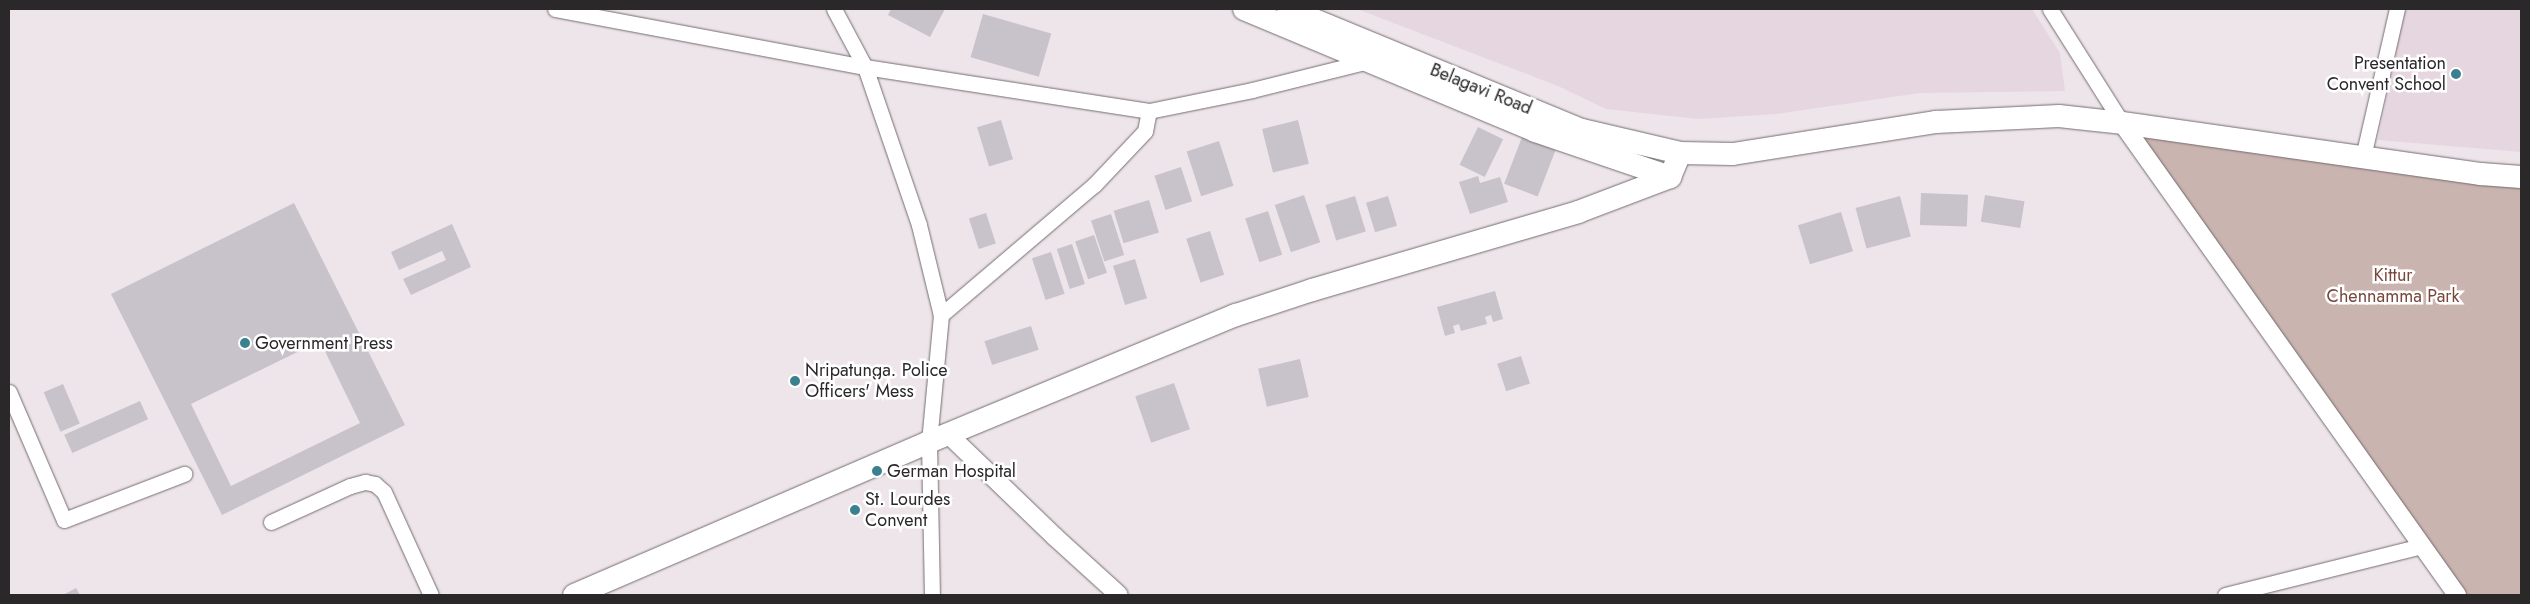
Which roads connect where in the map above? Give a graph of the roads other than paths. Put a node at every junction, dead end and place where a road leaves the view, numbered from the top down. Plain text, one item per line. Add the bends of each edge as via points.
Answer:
1 (555, 9) edge
2 (834, 9) edge
3 (1244, 9) edge
4 (1288, 9) edge
5 (2050, 9) edge
6 (2397, 9) edge
7 (1369, 60) junction
8 (865, 67) junction
9 (1149, 111) junction
10 (2122, 123) junction
11 (1680, 153) junction
12 (2363, 157) junction
13 (1670, 177) junction
14 (2521, 177) edge
15 (941, 315) junction
16 (9, 392) edge
17 (938, 438) junction
18 (184, 474) dead end
19 (271, 522) dead end
20 (2422, 546) junction
21 (431, 595) edge
22 (574, 595) edge
23 (932, 595) edge
24 (1120, 595) edge
25 (2225, 595) edge
26 (2457, 595) edge

1 - 8 street
2 - 8 street
3 - 7 main road
4 - 11 main road, Belagavi Road via 1582,130
5 - 10 street
6 - 12 street
7 - 9 street via 1252,90
7 - 13 main road via 1535,131
8 - 9 street
8 - 15 street via 919,225
9 - 15 street via 1145,131 1094,185
10 - 11 main road, Belagavi Road via 2058,116 1936,122 1733,154
10 - 12 main road, Belagavi Road
10 - 20 street
11 - 13 main road
12 - 14 main road, Belagavi Road
13 - 17 main road via 1578,212 1236,315
15 - 17 street
16 - 18 street via 64,520
17 - 22 main road
17 - 23 street
17 - 24 street
19 - 21 street via 350,486 365,482 375,484 384,492
20 - 25 street
20 - 26 street

